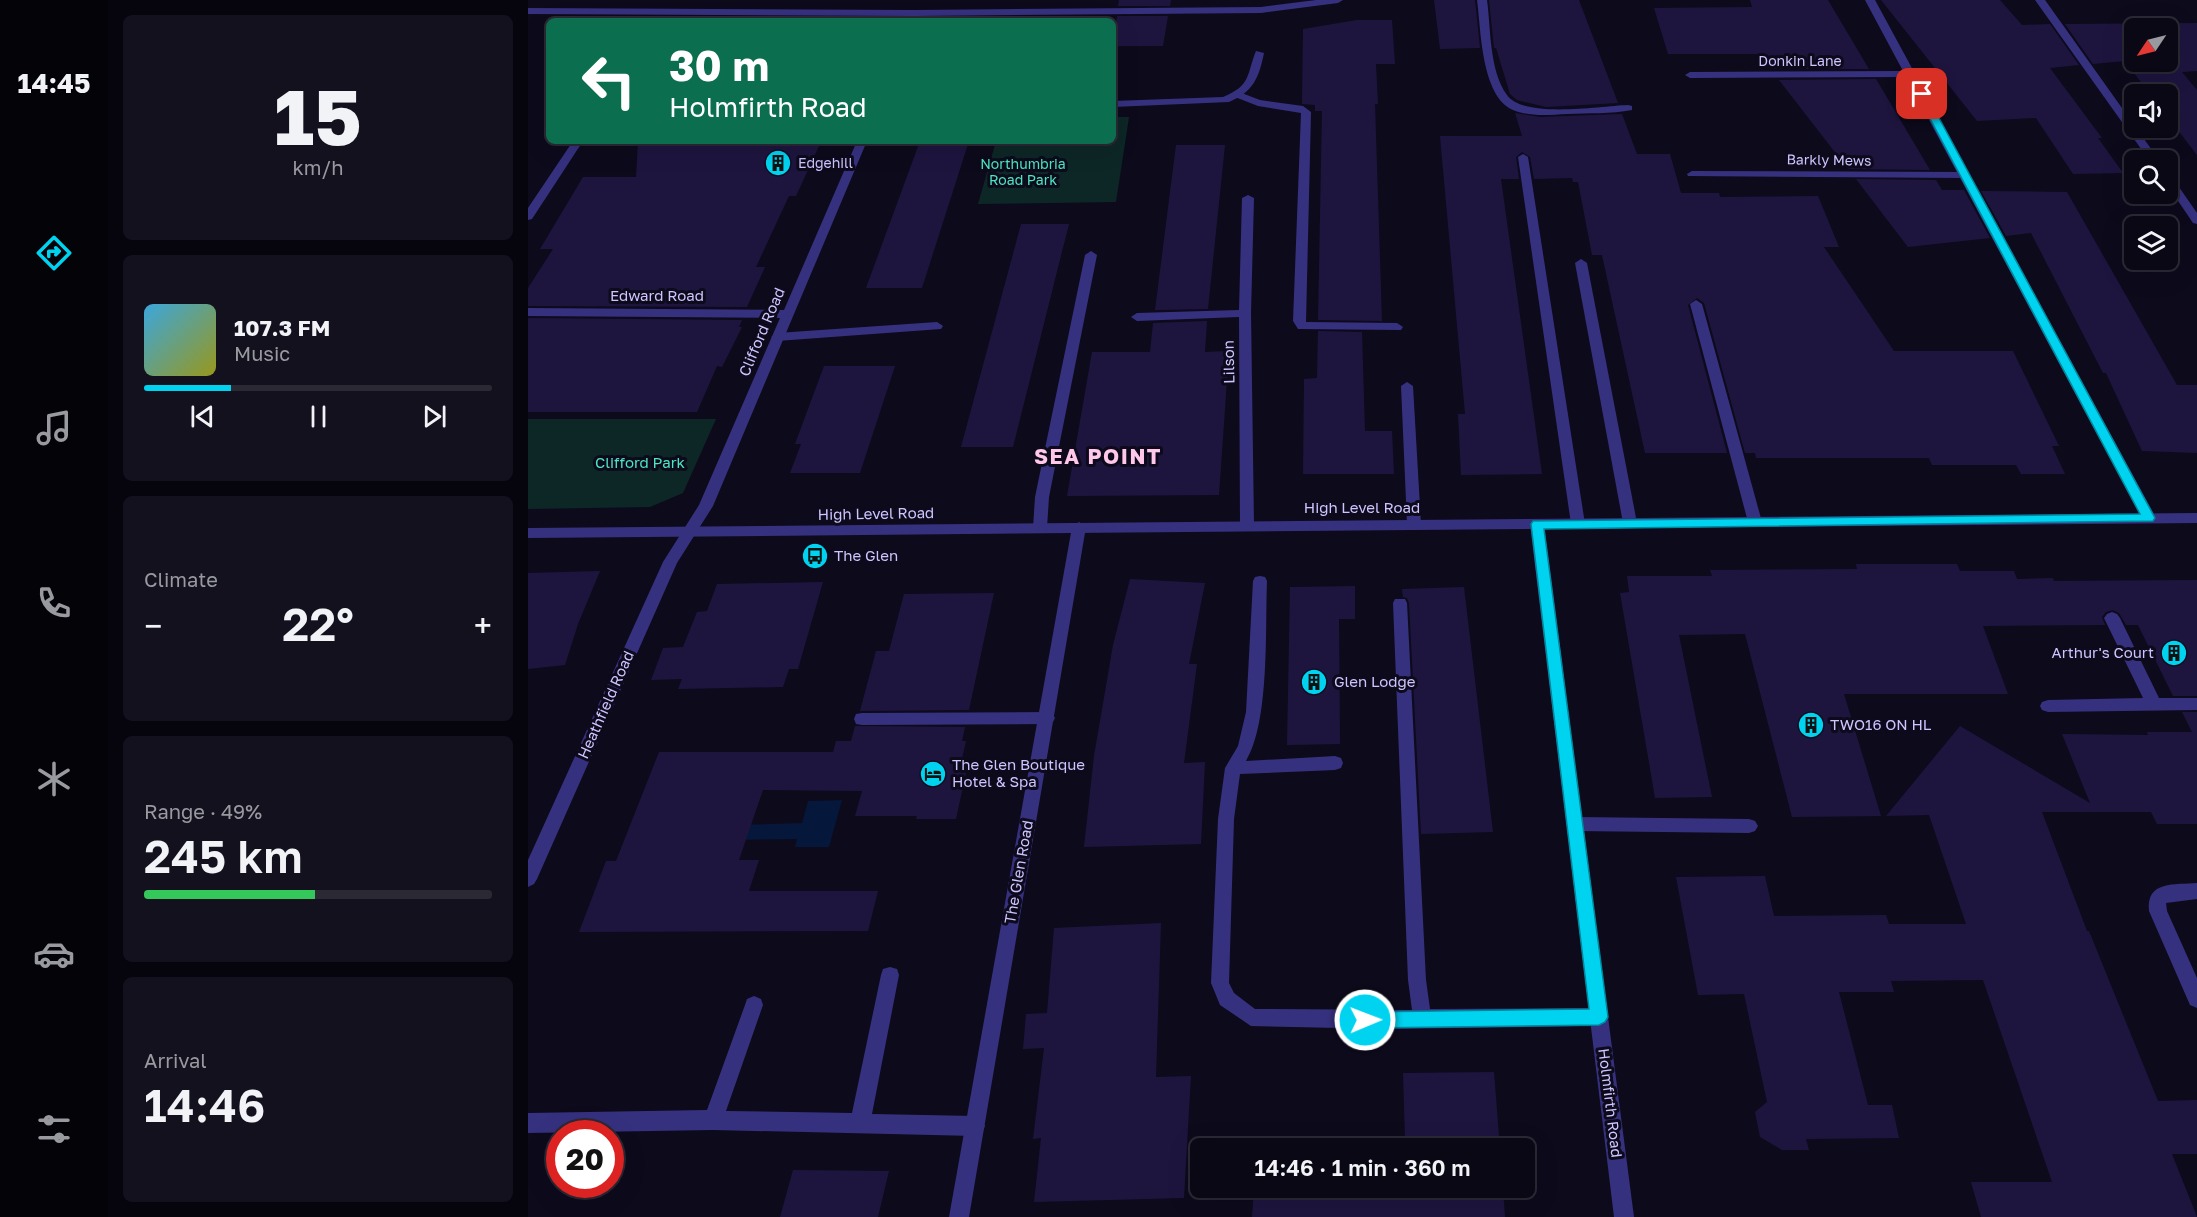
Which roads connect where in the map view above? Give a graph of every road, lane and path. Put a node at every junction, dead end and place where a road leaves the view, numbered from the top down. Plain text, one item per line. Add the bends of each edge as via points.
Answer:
1 (667, 0) edge
2 (1338, 0) edge
3 (1482, 0) edge
4 (1870, 0) edge
5 (2040, 0) edge
6 (918, 3) dead end
7 (1261, 5) edge
8 (528, 11) edge
9 (657, 14) junction
10 (912, 17) edge
11 (1259, 53) dead end
12 (1910, 74) junction
13 (1690, 75) dead end
14 (1239, 95) junction
15 (1116, 104) edge
16 (1628, 108) dead end
17 (576, 144) edge
18 (861, 144) edge
19 (2147, 150) edge
20 (1523, 157) dead end
21 (1692, 174) dead end
22 (1965, 175) junction
23 (2178, 193) edge
24 (1248, 198) dead end
25 (528, 217) edge
26 (2197, 221) edge
27 (1091, 255) dead end
28 (1581, 263) dead end
29 (1696, 304) dead end
30 (528, 312) edge
31 (787, 314) junction
32 (1245, 314) junction
33 (1137, 317) dead end
34 (937, 326) dead end
35 (1397, 327) dead end
36 (777, 337) junction
37 (1407, 386) dead end
38 (2149, 518) junction
39 (2197, 518) edge
40 (1755, 522) junction
41 (1630, 523) junction
42 (1414, 524) junction
43 (1537, 524) junction
44 (1578, 524) junction
45 (1247, 525) junction
46 (1079, 527) junction
47 (1040, 528) junction
48 (687, 532) junction
49 (528, 533) edge
50 (1260, 581) dead end
51 (1400, 603) dead end
52 (2112, 618) dead end
53 (2154, 704) junction
54 (2197, 704) edge
55 (2048, 706) dead end
56 (1047, 718) junction
57 (862, 719) dead end
58 (1335, 763) dead end
59 (1233, 768) junction
60 (1575, 824) junction
61 (1749, 826) dead end
62 (528, 879) edge
63 (2197, 891) edge
64 (890, 975) dead end
65 (2197, 999) edge
66 (754, 1005) dead end
67 (1599, 1017) junction
68 (1422, 1018) junction
69 (713, 1120) junction
70 (528, 1123) edge
71 (860, 1123) junction
72 (975, 1126) junction
73 (959, 1217) edge
74 (1624, 1217) edge

1 - 9 street
2 - 7 street
3 - 16 street via 1494,79 1509,103 1540,112
4 - 12 street
5 - 19 street
6 - 10 street
7 - 10 street
8 - 9 street
9 - 10 street
11 - 14 street via 1250,87
12 - 13 street, Donkin Lane
12 - 22 street
14 - 15 street via 1200,102
14 - 35 street via 1258,103 1305,112 1299,321 1302,326
17 - 25 street
18 - 31 street, Clifford Road
20 - 44 street
21 - 22 street, Barkly Mews
22 - 38 street
23 - 26 street
24 - 32 street, Lilson
27 - 47 street via 1042,497
28 - 41 street
29 - 40 street
30 - 31 street, Edward Road
31 - 36 street, Clifford Road
32 - 33 street
32 - 45 street, Lilson
34 - 36 street
36 - 48 street, Clifford Road via 706,506
37 - 42 street
38 - 39 street, High Level Road
38 - 40 street, High Level Road
40 - 41 street, High Level Road
41 - 44 street, High Level Road
42 - 43 street, High Level Road
42 - 45 street, High Level Road
43 - 44 street, High Level Road
43 - 60 street, Holmfirth Road
45 - 46 street, High Level Road
46 - 47 street, High Level Road
46 - 56 street, The Glen Road
47 - 48 street, High Level Road
48 - 49 street, High Level Road
48 - 62 street, Heathfield Road
50 - 59 street via 1254,712 1246,747
51 - 68 street
52 - 53 street
53 - 54 street
53 - 55 street
56 - 57 street
56 - 72 street, The Glen Road
58 - 59 street
59 - 68 street via 1226,819 1220,983 1227,999 1251,1017
60 - 61 street
60 - 67 street, Holmfirth Road
63 - 65 street via 2162,894 2157,901
64 - 71 street
66 - 69 street
67 - 68 street
67 - 74 street, Holmfirth Road
69 - 70 street
69 - 71 street
71 - 72 street
72 - 73 street, The Glen Road

